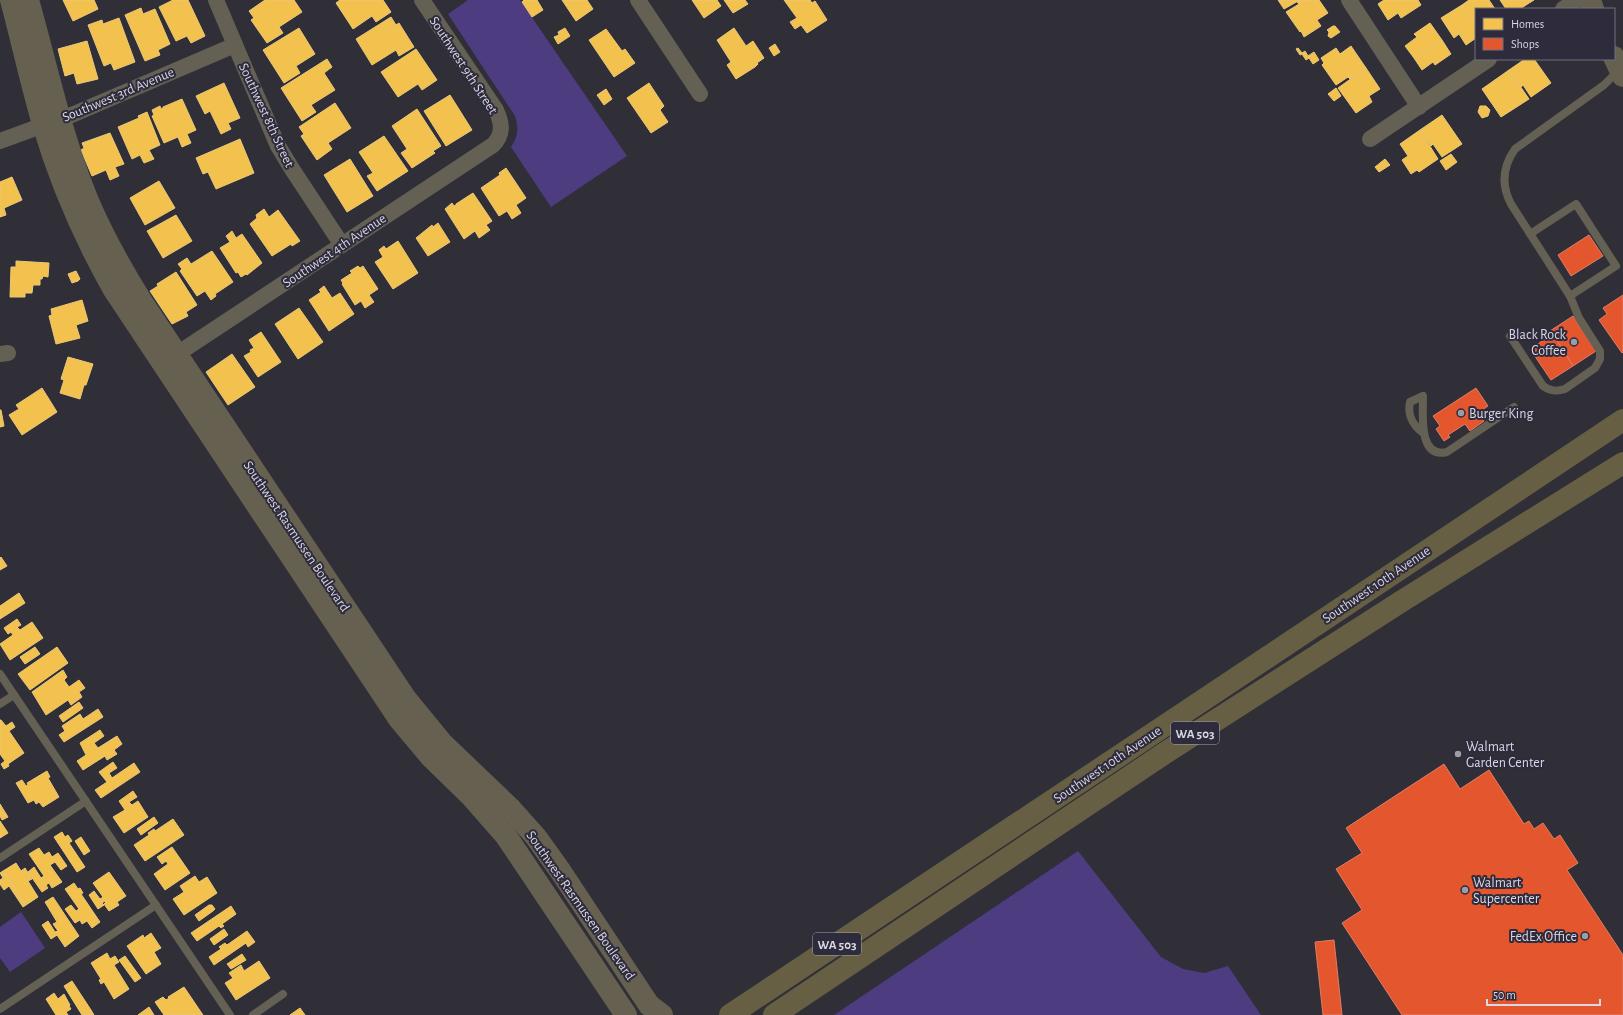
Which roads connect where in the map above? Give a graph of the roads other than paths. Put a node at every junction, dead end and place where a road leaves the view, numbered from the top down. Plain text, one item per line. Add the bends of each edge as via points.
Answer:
1 (11, 0) edge
2 (28, 0) edge
3 (216, 0) edge
4 (422, 0) edge
5 (638, 0) edge
6 (1348, 0) edge
7 (1577, 0) edge
8 (1565, 8) edge
9 (235, 45) junction
10 (1488, 60) edge
11 (1620, 67) edge
12 (700, 94) dead end
13 (1419, 107) junction
14 (51, 122) junction
15 (501, 131) joint
16 (1370, 139) dead end
17 (0, 141) edge
18 (1530, 234) junction
19 (342, 245) junction
20 (1570, 296) junction
21 (1510, 336) dead end
22 (169, 359) junction
23 (1514, 407) dead end
24 (1623, 420) edge
25 (1423, 433) junction
26 (1623, 463) edge
27 (0, 674) edge
28 (14, 695) junction
29 (0, 704) edge
30 (86, 801) junction
31 (0, 858) edge
32 (156, 906) junction
33 (283, 994) dead end
34 (0, 1009) edge
35 (230, 1015) edge
36 (253, 1015) edge
37 (626, 1015) edge
38 (662, 1015) edge
39 (730, 1015) edge
40 (774, 1015) edge

1 - 14 street, Southwest Rasmussen Boulevard
2 - 14 street, Southwest Rasmussen Boulevard
3 - 9 street, Southwest 8th Street
4 - 15 street, Southwest 9th Street via 496,110
5 - 12 street
6 - 13 street
7 - 8 street
9 - 14 street, Southwest 3rd Avenue
9 - 19 street, Southwest 8th Street via 278,146
10 - 13 street
11 - 18 lane via 1604,85 1522,143 1511,156 1505,171 1505,188 1511,204
13 - 16 street
14 - 17 street, Southwest 3rd Avenue
14 - 22 street, Southwest Rasmussen Boulevard via 107,241
15 - 19 street, Southwest 4th Avenue via 493,145
18 - 20 lane
18 - 20 lane via 1576,204 1616,266
19 - 22 street, Southwest 4th Avenue
20 - 21 lane via 1579,318 1600,351 1600,358 1596,368 1565,389 1559,391 1543,386
22 - 37 street, Southwest Rasmussen Boulevard via 399,719 430,756 470,795 506,836
22 - 38 street, Southwest Rasmussen Boulevard via 406,699 442,743 536,837 649,1005
23 - 25 lane via 1447,452 1442,453 1429,447
24 - 39 highway, Southwest 10th Avenue / WA 503
25 - 25 lane via 1423,396 1410,402 1409,408 1411,421
26 - 40 highway, Southwest 10th Avenue / WA 503 via 1171,749
27 - 28 lane
28 - 29 lane
28 - 30 lane
30 - 31 lane
30 - 32 lane
32 - 34 lane
32 - 35 lane
33 - 36 lane

